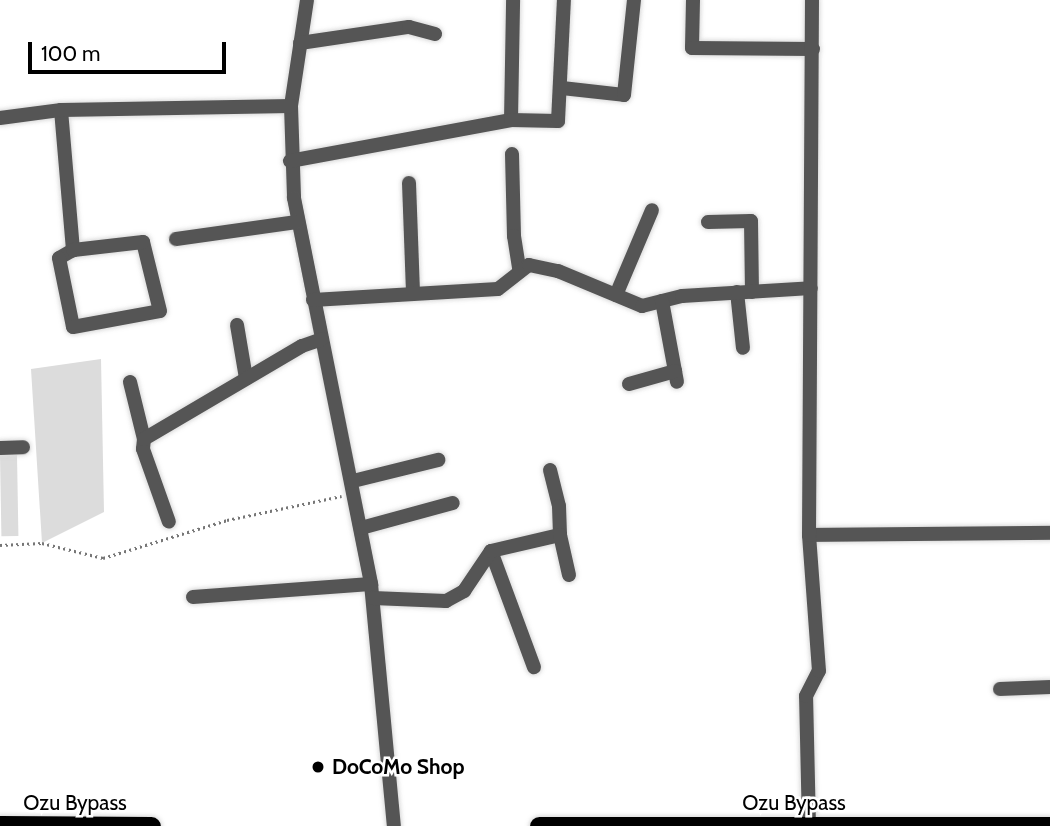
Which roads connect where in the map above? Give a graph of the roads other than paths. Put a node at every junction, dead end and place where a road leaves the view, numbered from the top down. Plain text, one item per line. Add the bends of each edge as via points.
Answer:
1 (307, 0) edge
2 (513, 0) edge
3 (564, 0) edge
4 (634, 0) edge
5 (693, 0) edge
6 (812, 0) edge
7 (435, 34) dead end
8 (300, 43) junction
9 (813, 49) junction
10 (562, 88) junction
11 (291, 106) junction
12 (61, 110) junction
13 (0, 118) edge
14 (511, 120) junction
15 (512, 154) dead end
16 (290, 161) junction
17 (409, 183) dead end
18 (652, 210) dead end
19 (297, 222) junction
20 (708, 222) dead end
21 (176, 239) dead end
22 (73, 250) junction
23 (520, 272) junction
24 (811, 288) junction
25 (413, 292) junction
26 (744, 292) junction
27 (617, 295) junction
28 (313, 300) junction
29 (662, 301) junction
30 (236, 325) dead end
31 (322, 339) junction
32 (743, 348) dead end
33 (246, 378) junction
34 (130, 382) dead end
35 (629, 384) dead end
36 (144, 439) junction
37 (23, 447) dead end
38 (0, 448) edge
39 (438, 460) dead end
40 (550, 470) dead end
41 (353, 481) junction
42 (453, 503) dead end
43 (169, 522) dead end
44 (361, 528) junction
45 (1050, 533) edge
46 (560, 535) junction
47 (809, 535) junction
48 (491, 551) junction
49 (569, 575) dead end
50 (372, 591) junction
51 (193, 597) dead end
52 (534, 667) dead end
53 (1050, 687) edge
54 (1000, 690) dead end
55 (0, 825) edge
56 (1050, 825) edge
57 (150, 826) edge
58 (394, 826) edge
59 (539, 826) edge
60 (809, 826) edge
61 (836, 826) edge

1 - 8 street
2 - 14 street
3 - 10 street
4 - 10 street via 624,95
5 - 9 street via 692,48
6 - 9 street
7 - 8 street via 409,27
8 - 11 street
9 - 24 street
10 - 14 street via 558,121
11 - 12 street
11 - 16 street
12 - 13 street
12 - 22 street
14 - 16 street
15 - 23 street via 514,236
16 - 19 street
17 - 25 street
18 - 27 street
19 - 21 street
19 - 28 street
20 - 26 street via 751,222
22 - 22 street via 59,258 73,327 160,311 143,242
23 - 25 street via 498,289
23 - 27 street via 529,265 558,271
24 - 26 street
24 - 47 street
25 - 28 street
26 - 29 street
26 - 32 street
27 - 29 street via 642,306
28 - 31 street
29 - 35 street via 676,377
30 - 33 street
31 - 33 street
31 - 41 street
33 - 36 street
34 - 36 street
36 - 43 street via 143,449
37 - 38 street
39 - 41 street
40 - 46 street
41 - 44 street
42 - 44 street
44 - 50 street
45 - 47 street
46 - 48 street
46 - 49 street
47 - 60 street via 819,671 806,696
48 - 50 street via 455,598
48 - 52 street
50 - 51 street
50 - 58 street
53 - 54 street
55 - 57 highway, Ozu Bypass
56 - 61 highway, Ozu Bypass
59 - 60 highway, Ozu Bypass
60 - 61 highway, Ozu Bypass

